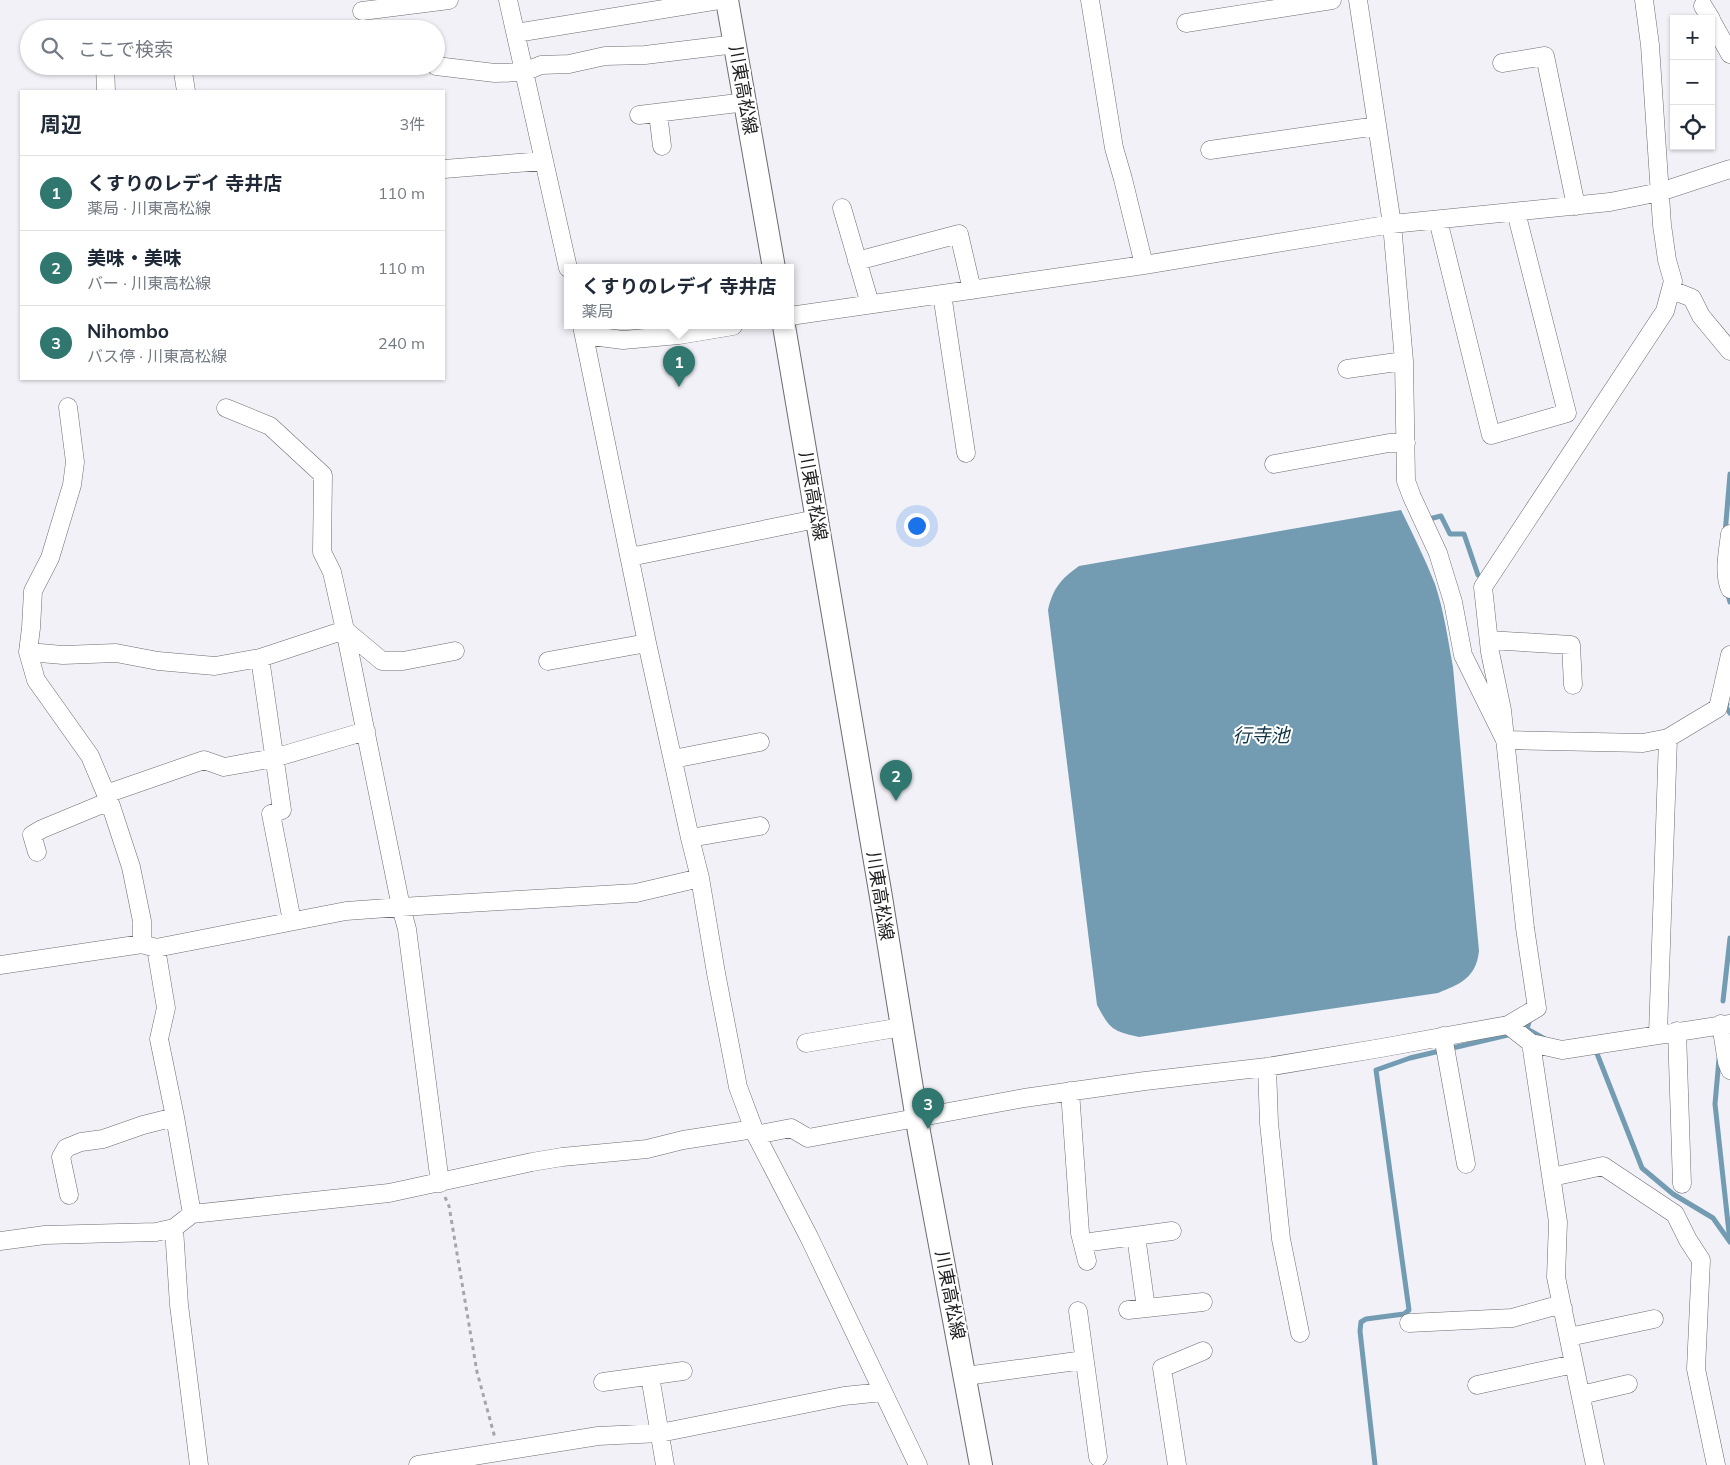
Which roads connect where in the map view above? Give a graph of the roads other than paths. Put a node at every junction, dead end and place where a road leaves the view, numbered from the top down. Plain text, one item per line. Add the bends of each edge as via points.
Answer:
1 (449, 0) edge
2 (508, 0) edge
3 (719, 0) edge
4 (727, 0) edge
5 (1090, 0) edge
6 (1332, 0) edge
7 (1358, 0) edge
8 (1644, 0) edge
9 (362, 11) dead end
10 (1186, 23) dead end
11 (1715, 27) edge
12 (516, 34) junction
13 (736, 44) junction
14 (1730, 54) edge
15 (1502, 63) dead end
16 (445, 67) edge
17 (524, 72) junction
18 (105, 75) edge
19 (183, 75) edge
20 (106, 90) edge
21 (186, 90) edge
22 (746, 102) junction
23 (658, 113) junction
24 (639, 115) dead end
25 (1377, 126) junction
26 (662, 146) dead end
27 (1210, 150) dead end
28 (543, 160) junction
29 (445, 169) edge
30 (1730, 169) edge
31 (1660, 192) junction
32 (1576, 206) junction
33 (842, 208) dead end
34 (1516, 212) junction
35 (1438, 220) junction
36 (1392, 224) junction
37 (857, 261) junction
38 (567, 264) edge
39 (773, 264) edge
40 (1144, 265) junction
41 (972, 290) junction
42 (1672, 290) junction
43 (942, 294) junction
44 (870, 304) junction
45 (794, 315) edge
46 (715, 329) edge
47 (784, 329) edge
48 (583, 330) edge
49 (1730, 351) edge
50 (1404, 361) junction
51 (1347, 368) dead end
52 (68, 407) dead end
53 (226, 408) dead end
54 (1406, 443) junction
55 (966, 453) dead end
56 (1274, 464) dead end
57 (816, 519) junction
58 (1730, 534) edge
59 (630, 558) junction
60 (1730, 589) edge
61 (345, 630) junction
62 (1489, 640) junction
63 (647, 643) junction
64 (28, 652) junction
65 (456, 652) dead end
66 (1730, 654) edge
67 (260, 658) junction
68 (548, 661) dead end
69 (1573, 685) dead end
70 (366, 731) junction
71 (1668, 738) junction
72 (1504, 740) junction
73 (760, 742) dead end
74 (274, 758) junction
75 (673, 759) junction
76 (108, 800) junction
77 (760, 826) dead end
78 (690, 838) junction
79 (37, 852) dead end
80 (700, 878) junction
81 (401, 907) junction
82 (292, 920) junction
83 (149, 946) junction
84 (0, 965) edge
85 (1726, 1024) edge
86 (902, 1027) junction
87 (1677, 1031) junction
88 (1519, 1033) junction
89 (1658, 1034) junction
90 (806, 1043) dead end
91 (1445, 1044) junction
92 (1267, 1067) junction
93 (1730, 1070) edge
94 (1070, 1091) junction
95 (175, 1117) junction
96 (917, 1120) junction
97 (755, 1132) junction
98 (1466, 1164) dead end
99 (1552, 1177) junction
100 (440, 1182) junction
101 (1682, 1184) dead end
102 (69, 1195) dead end
103 (192, 1214) junction
104 (174, 1228) junction
105 (1172, 1231) dead end
106 (1136, 1236) junction
107 (0, 1240) edge
108 (1083, 1243) junction
109 (1087, 1261) dead end
110 (1203, 1302) dead end
111 (1146, 1308) junction
112 (1563, 1308) junction
113 (1128, 1310) dead end
114 (1078, 1311) dead end
115 (1654, 1319) dead end
116 (1409, 1323) dead end
117 (1300, 1334) dead end
118 (1569, 1337) junction
119 (1202, 1350) dead end
120 (1084, 1360) junction
121 (1574, 1364) junction
122 (683, 1371) dead end
123 (650, 1376) junction
124 (966, 1376) junction
125 (604, 1382) dead end
126 (1628, 1384) dead end
127 (1477, 1385) dead end
128 (883, 1392) junction
129 (1581, 1395) junction
130 (660, 1433) junction
131 (1098, 1457) dead end
132 (200, 1465) edge
133 (418, 1465) edge
134 (665, 1465) edge
135 (918, 1465) edge
136 (981, 1465) edge
137 (1177, 1465) edge
138 (1595, 1465) edge
139 (1716, 1465) edge

1 - 9 street
2 - 12 street
3 - 12 street
4 - 13 main road, 川東高松線
5 - 40 street via 1114,148
6 - 10 street
7 - 25 street
8 - 31 street
11 - 14 street
12 - 17 street
13 - 17 street via 644,55 605,56 569,64 541,65
13 - 22 main road, 川東高松線
15 - 32 street via 1545,56
16 - 17 street via 495,73
17 - 28 street
18 - 20 street
19 - 21 street
22 - 23 street
22 - 39 main road, 川東高松線
23 - 24 street
23 - 26 street
25 - 27 street
25 - 36 street
28 - 29 street
28 - 38 street
30 - 31 street
31 - 32 street
31 - 42 street
32 - 34 street
33 - 37 street
34 - 35 street
34 - 35 street via 1567,414 1491,435
35 - 36 street
36 - 40 street
36 - 50 street
37 - 41 street via 959,234
37 - 44 street
40 - 41 street
41 - 43 street
42 - 49 street via 1692,298
42 - 62 street via 1665,311 1483,587
43 - 44 street
43 - 55 street
44 - 45 street
46 - 48 street via 623,340
47 - 57 main road, 川東高松線
48 - 59 street
50 - 51 street
50 - 54 street
52 - 64 street via 75,462 72,485 50,558 33,591
53 - 61 street via 270,426 323,475 322,552 332,572
54 - 56 street via 1389,443
54 - 72 street via 1406,481 1438,553 1453,602 1463,655
57 - 59 street
57 - 86 main road, 川東高松線
58 - 60 street via 1726,566
59 - 63 street
61 - 65 street via 382,661
61 - 67 street
61 - 70 street
62 - 69 street via 1571,645
62 - 72 street
63 - 68 street
63 - 75 street
64 - 67 street via 63,655 116,653 214,666
64 - 76 street via 36,680 90,756
66 - 71 street via 1718,708
67 - 74 street
70 - 74 street
70 - 81 street
71 - 72 street via 1643,743
71 - 89 street
72 - 88 street via 1537,1008
73 - 75 street
74 - 76 street via 224,767 204,760
74 - 82 street via 282,810 270,814
75 - 78 street
76 - 79 street via 32,835
76 - 83 street via 130,867
77 - 78 street
78 - 80 street
80 - 81 street via 636,893
80 - 97 street via 738,1086
81 - 82 street via 346,911
81 - 100 street via 407,929
82 - 83 street
83 - 84 street
83 - 95 street via 166,1008 160,1039
85 - 87 street
85 - 93 street
86 - 90 street
86 - 96 main road, 川東高松線
87 - 89 street
87 - 101 street
88 - 89 street via 1562,1050
88 - 91 street
88 - 99 street
91 - 92 street via 1381,1048
91 - 98 street
92 - 94 street
92 - 117 street via 1269,1123 1282,1239
94 - 96 street
94 - 108 street
95 - 102 street via 66,1148 61,1157
95 - 103 street
96 - 97 street via 808,1138 791,1128
96 - 124 main road, 川東高松線
97 - 100 street via 683,1140 647,1149 562,1157
97 - 128 street
99 - 112 street via 1558,1222 1556,1277
99 - 139 street via 1603,1166 1675,1214 1701,1260 1696,1369
100 - 103 street via 388,1193
103 - 104 street
104 - 107 street via 156,1232 45,1235
104 - 132 street via 179,1305
105 - 106 street
106 - 108 street
106 - 111 street
108 - 109 street
110 - 111 street
111 - 113 street
112 - 116 street via 1551,1307 1512,1318
112 - 118 street
114 - 120 street
115 - 118 street
118 - 121 street
119 - 137 street via 1162,1368
120 - 124 street
120 - 131 street
121 - 127 street
121 - 129 street
122 - 123 street
123 - 125 street
123 - 130 street
124 - 136 main road, 川東高松線
126 - 129 street
128 - 130 street via 844,1396
128 - 135 street
129 - 138 street
130 - 133 street via 598,1436
130 - 134 street

